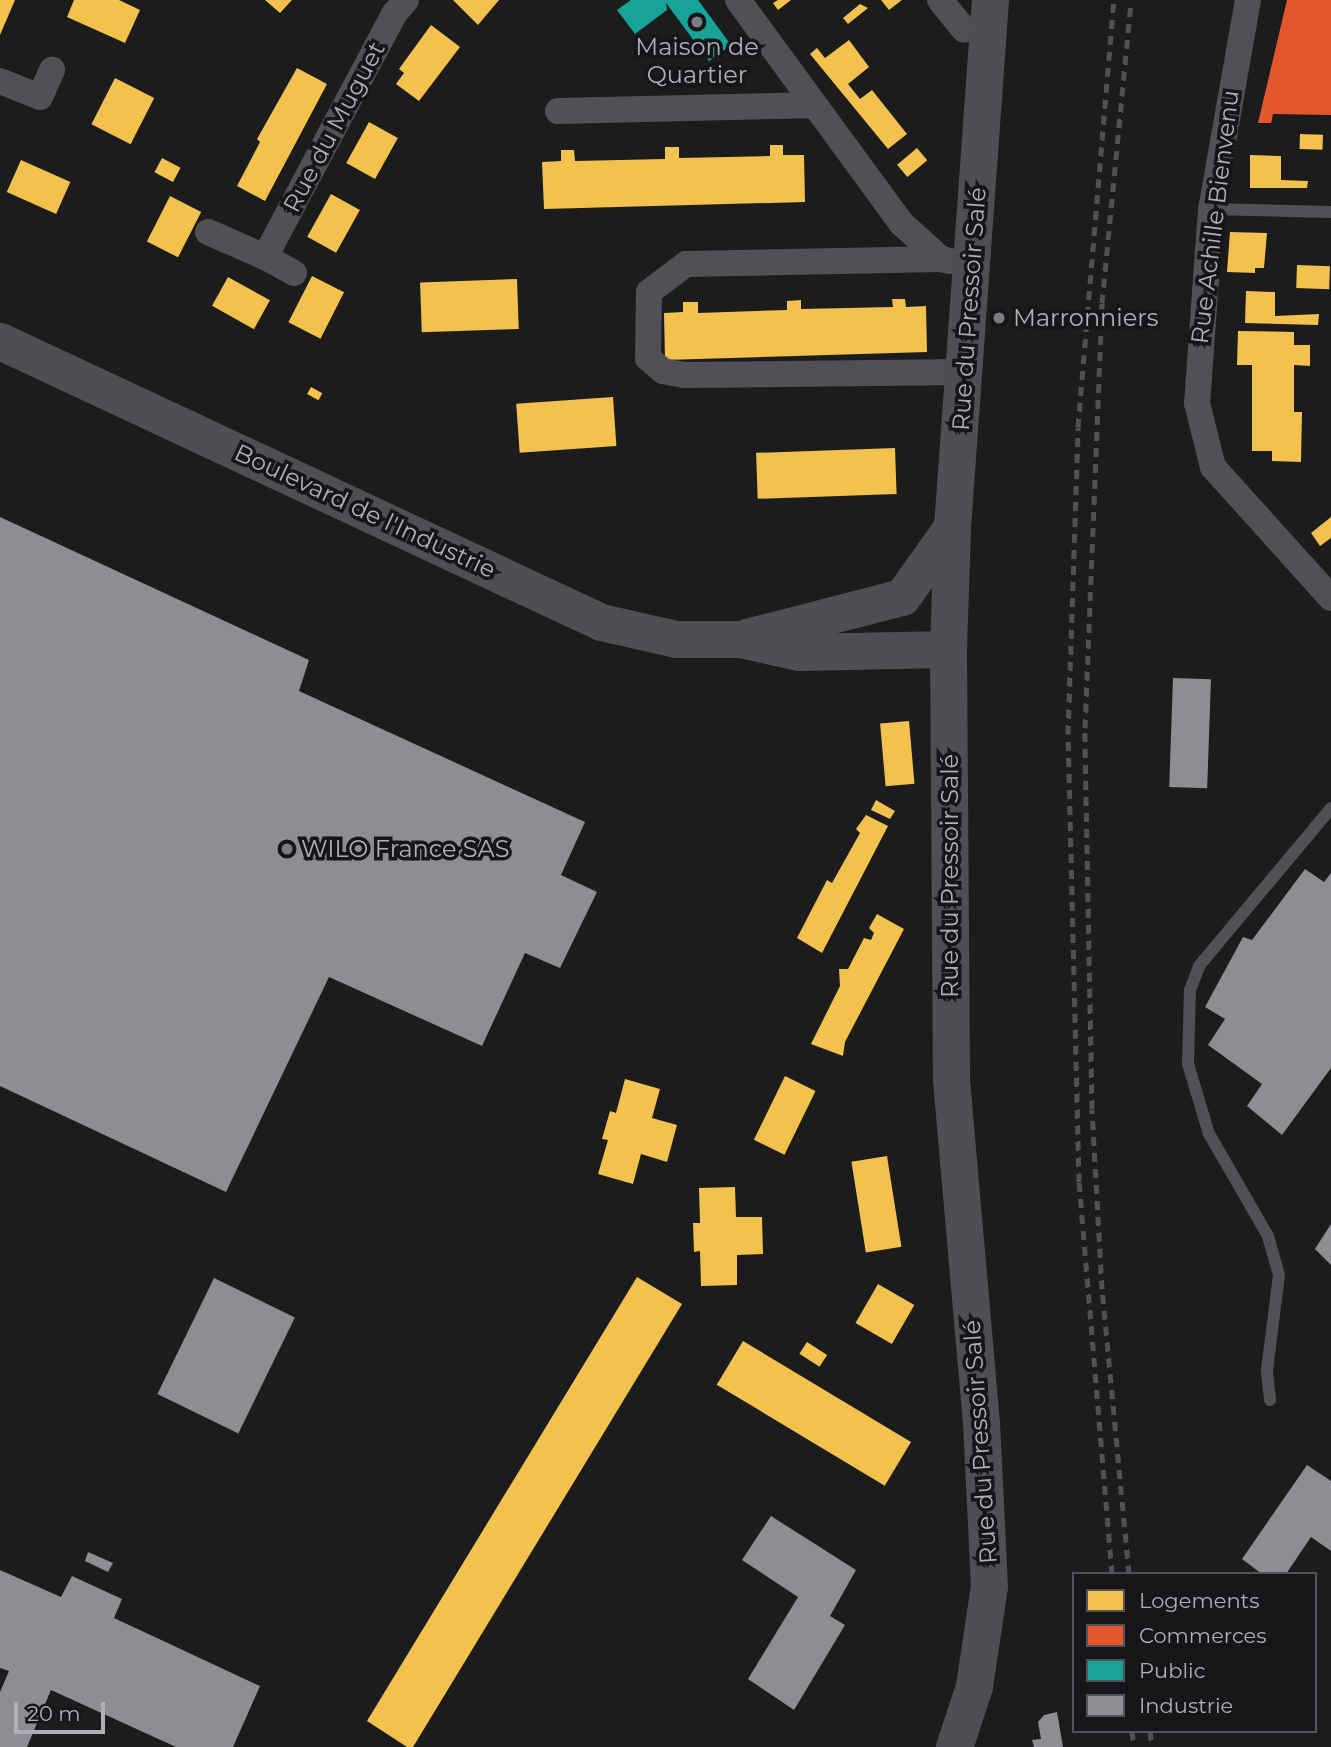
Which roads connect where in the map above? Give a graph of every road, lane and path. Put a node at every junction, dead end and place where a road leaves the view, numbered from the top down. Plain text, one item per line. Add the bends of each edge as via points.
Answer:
1 (738, 0) edge
2 (940, 0) edge
3 (990, 0) edge
4 (1248, 0) edge
5 (392, 5) edge
6 (964, 30) dead end
7 (52, 71) dead end
8 (0, 81) edge
9 (813, 105) junction
10 (558, 111) dead end
11 (1211, 209) junction
12 (1331, 212) edge
13 (208, 232) dead end
14 (265, 257) junction
15 (957, 262) junction
16 (294, 273) dead end
17 (0, 341) edge
18 (964, 372) junction
19 (952, 527) junction
20 (902, 597) junction
21 (1331, 598) edge
22 (948, 635) junction
23 (740, 639) junction
24 (1331, 808) edge
25 (1270, 1400) dead end
26 (954, 1747) edge

1 - 9 street
2 - 6 street
3 - 15 main road, Rue du Pressoir Salé
4 - 11 street, Rue Achille Bienvenu
5 - 14 street, Rue du Muguet
7 - 8 street via 40,97
9 - 10 street
9 - 15 street via 901,223
11 - 12 lane
11 - 21 street, Rue Achille Bienvenu via 1197,403 1213,467
13 - 14 street
14 - 16 street
15 - 18 main road, Rue du Pressoir Salé
15 - 18 street via 686,264 649,292 648,358 663,370 684,375
17 - 23 main road, Boulevard de l'Industrie via 601,622 676,639
18 - 19 main road, Rue du Pressoir Salé
19 - 20 main road
19 - 22 main road, Rue du Pressoir Salé
20 - 22 main road
20 - 23 main road, Boulevard de l'Industrie
22 - 23 main road, Boulevard de l'Industrie via 799,652
22 - 26 main road, Rue du Pressoir Salé via 951,1079 981,1423 989,1574 974,1686
24 - 25 lane via 1199,966 1189,990 1188,1063 1209,1134 1268,1236 1279,1275 1267,1370

